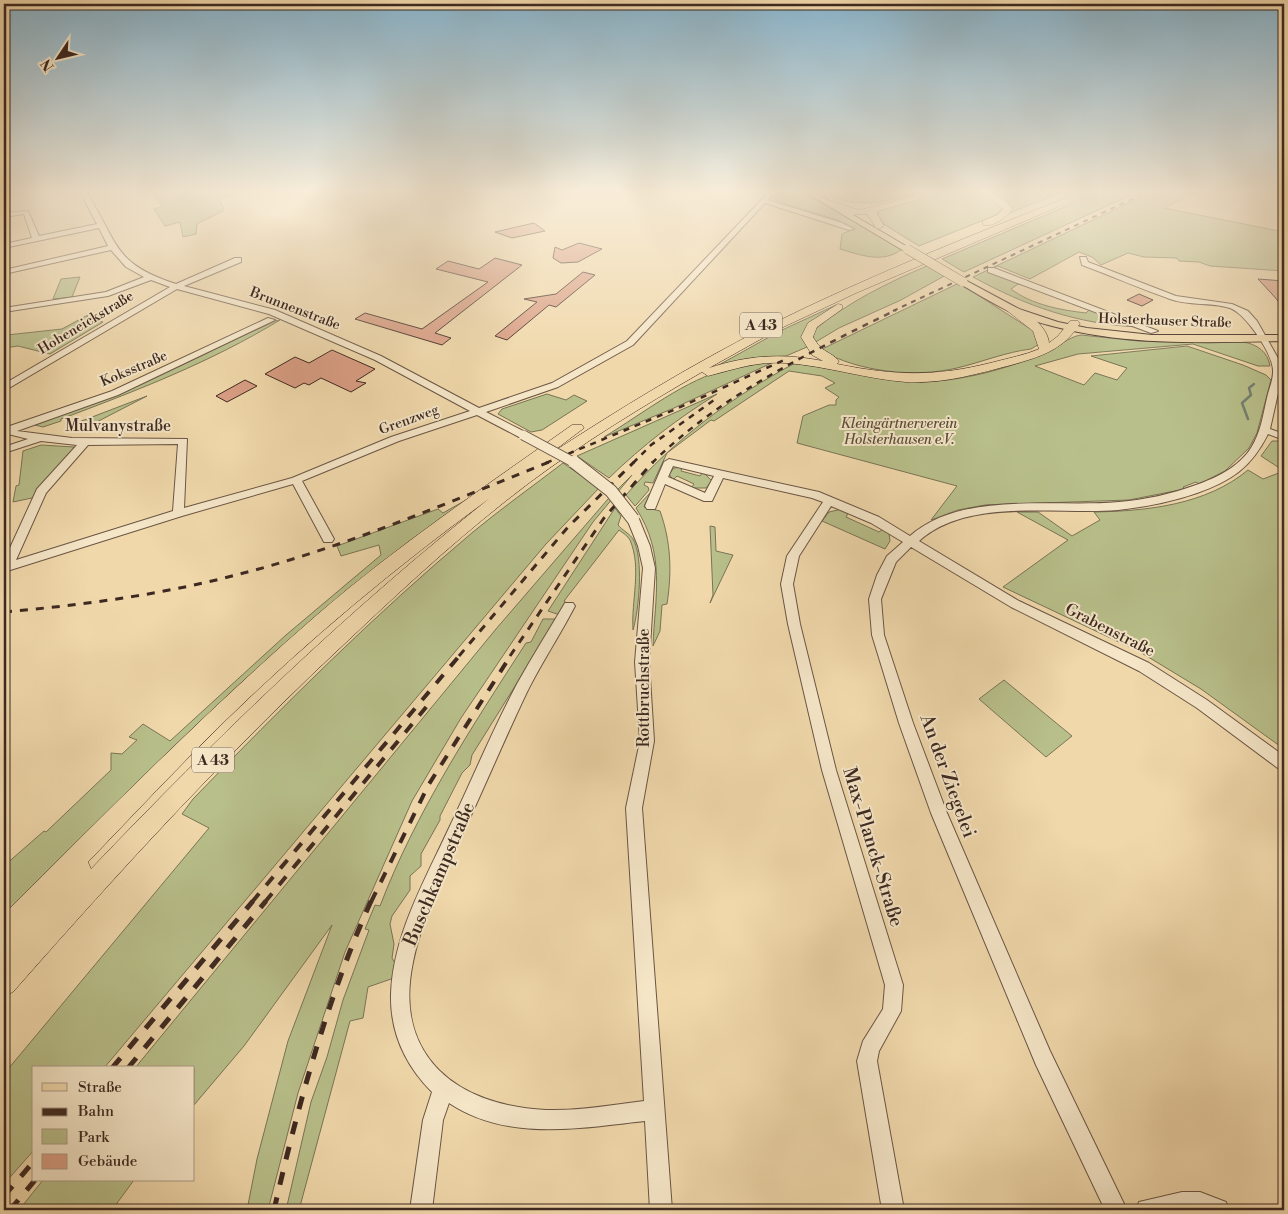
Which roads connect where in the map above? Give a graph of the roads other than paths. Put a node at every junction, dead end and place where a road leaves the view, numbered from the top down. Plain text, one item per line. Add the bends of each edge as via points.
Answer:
1 (106, 249) edge
2 (114, 249) edge
3 (721, 249) edge
4 (911, 249) edge
5 (928, 249) edge
6 (951, 249) edge
7 (1084, 259) dead end
8 (238, 260) dead end
9 (991, 270) dead end
10 (897, 271) junction
11 (4, 272) edge
12 (151, 277) junction
13 (967, 280) junction
14 (178, 286) junction
15 (1011, 308) junction
16 (4, 310) edge
17 (271, 320) dead end
18 (1068, 325) junction
19 (1154, 330) junction
20 (1284, 332) edge
21 (1262, 334) junction
22 (1284, 338) edge
23 (1043, 346) junction
24 (1281, 376) edge
25 (4, 388) edge
26 (635, 406) junction
27 (477, 412) junction
28 (1265, 430) junction
29 (5, 431) edge
30 (1284, 437) edge
31 (40, 439) junction
32 (84, 443) junction
33 (4, 450) edge
34 (720, 474) junction
35 (662, 478) junction
36 (296, 480) junction
37 (829, 501) junction
38 (651, 506) dead end
39 (178, 513) junction
40 (328, 539) dead end
41 (911, 541) junction
42 (5, 568) edge
43 (366, 586) junction
44 (568, 606) dead end
45 (1284, 764) edge
46 (4, 932) edge
47 (4, 952) edge
48 (4, 984) edge
49 (443, 1090) junction
50 (654, 1110) junction
51 (421, 1210) edge
52 (661, 1210) edge
53 (893, 1210) edge
54 (1116, 1210) edge
55 (1147, 1210) edge
56 (1218, 1210) edge

1 - 11 street
2 - 12 street, Brunnenstraße via 127,264
3 - 27 street, Grenzweg via 630,342 560,384
4 - 13 main road, Holsterhauser Straße, bridge
5 - 43 highway, A 43 via 730,340 625,399 573,431 466,507
6 - 10 highway, A 43
7 - 21 street via 1085,263 1174,298 1235,307 1245,312
8 - 14 street, Hoheneickstraße
9 - 19 street
10 - 23 highway via 812,325 807,338 811,346 840,364 904,375 958,371
10 - 26 highway, A 43 via 776,326
12 - 14 street, Brunnenstraße
12 - 16 street via 108,294
13 - 15 main road, Holsterhauser Straße
13 - 18 main road, Holsterhauser Straße
14 - 25 street, Hoheneickstraße
14 - 27 street, Brunnenstraße via 271,312 391,364
15 - 18 main road, Holsterhauser Straße
15 - 23 highway via 1039,331
17 - 29 street, Koksstraße via 115,393
18 - 19 main road, Holsterhauser Straße
18 - 21 main road, Holsterhauser Straße via 1129,337
18 - 23 highway
18 - 26 highway via 1056,346 948,377 899,378 801,359 755,360 713,370
19 - 21 main road, Holsterhauser Straße
20 - 21 main road, Holsterhauser Straße
21 - 22 main road, Holsterhauser Straße
21 - 24 street
24 - 28 street, An der Ziegelei
26 - 48 highway, A 43 via 578,442 436,550 320,655 163,810
27 - 36 street, Grenzweg via 395,440
27 - 50 street, Rottbruchstraße, bridge via 587,470 613,492 640,533 649,568 642,662 647,741 634,808
28 - 30 street
28 - 41 street, An der Ziegelei via 1244,463 1219,481 1188,494 1118,506 988,509 935,524
29 - 31 street, Mulvanystraße
31 - 32 street, Mulvanystraße
31 - 33 street, Mulvanystraße
32 - 39 street, Mulvanystraße via 183,441
32 - 42 street via 41,492
34 - 35 street via 668,462
34 - 35 street via 708,498
34 - 37 street
35 - 38 street
36 - 39 street, Grenzweg
36 - 40 street
37 - 41 street via 875,520
37 - 53 street, Max-Planck-Straße via 793,556 787,584 829,770 894,985 892,1011 870,1048 867,1061
39 - 42 street, Grenzweg
41 - 45 street, Grabenstraße via 1015,604 1144,666
41 - 54 street, An der Ziegelei via 891,559 882,575 876,599 878,635 923,768 983,922 1043,1058
43 - 46 highway via 325,618 219,714
43 - 47 highway, A 43 via 99,848
44 - 49 street, Buschkampstraße via 496,742 422,905 405,957 400,998 407,1038 417,1059
49 - 50 street via 492,1112 535,1119
49 - 51 street via 433,1120
50 - 52 street, Rottbruchstraße
55 - 56 street via 1174,1202 1194,1202

